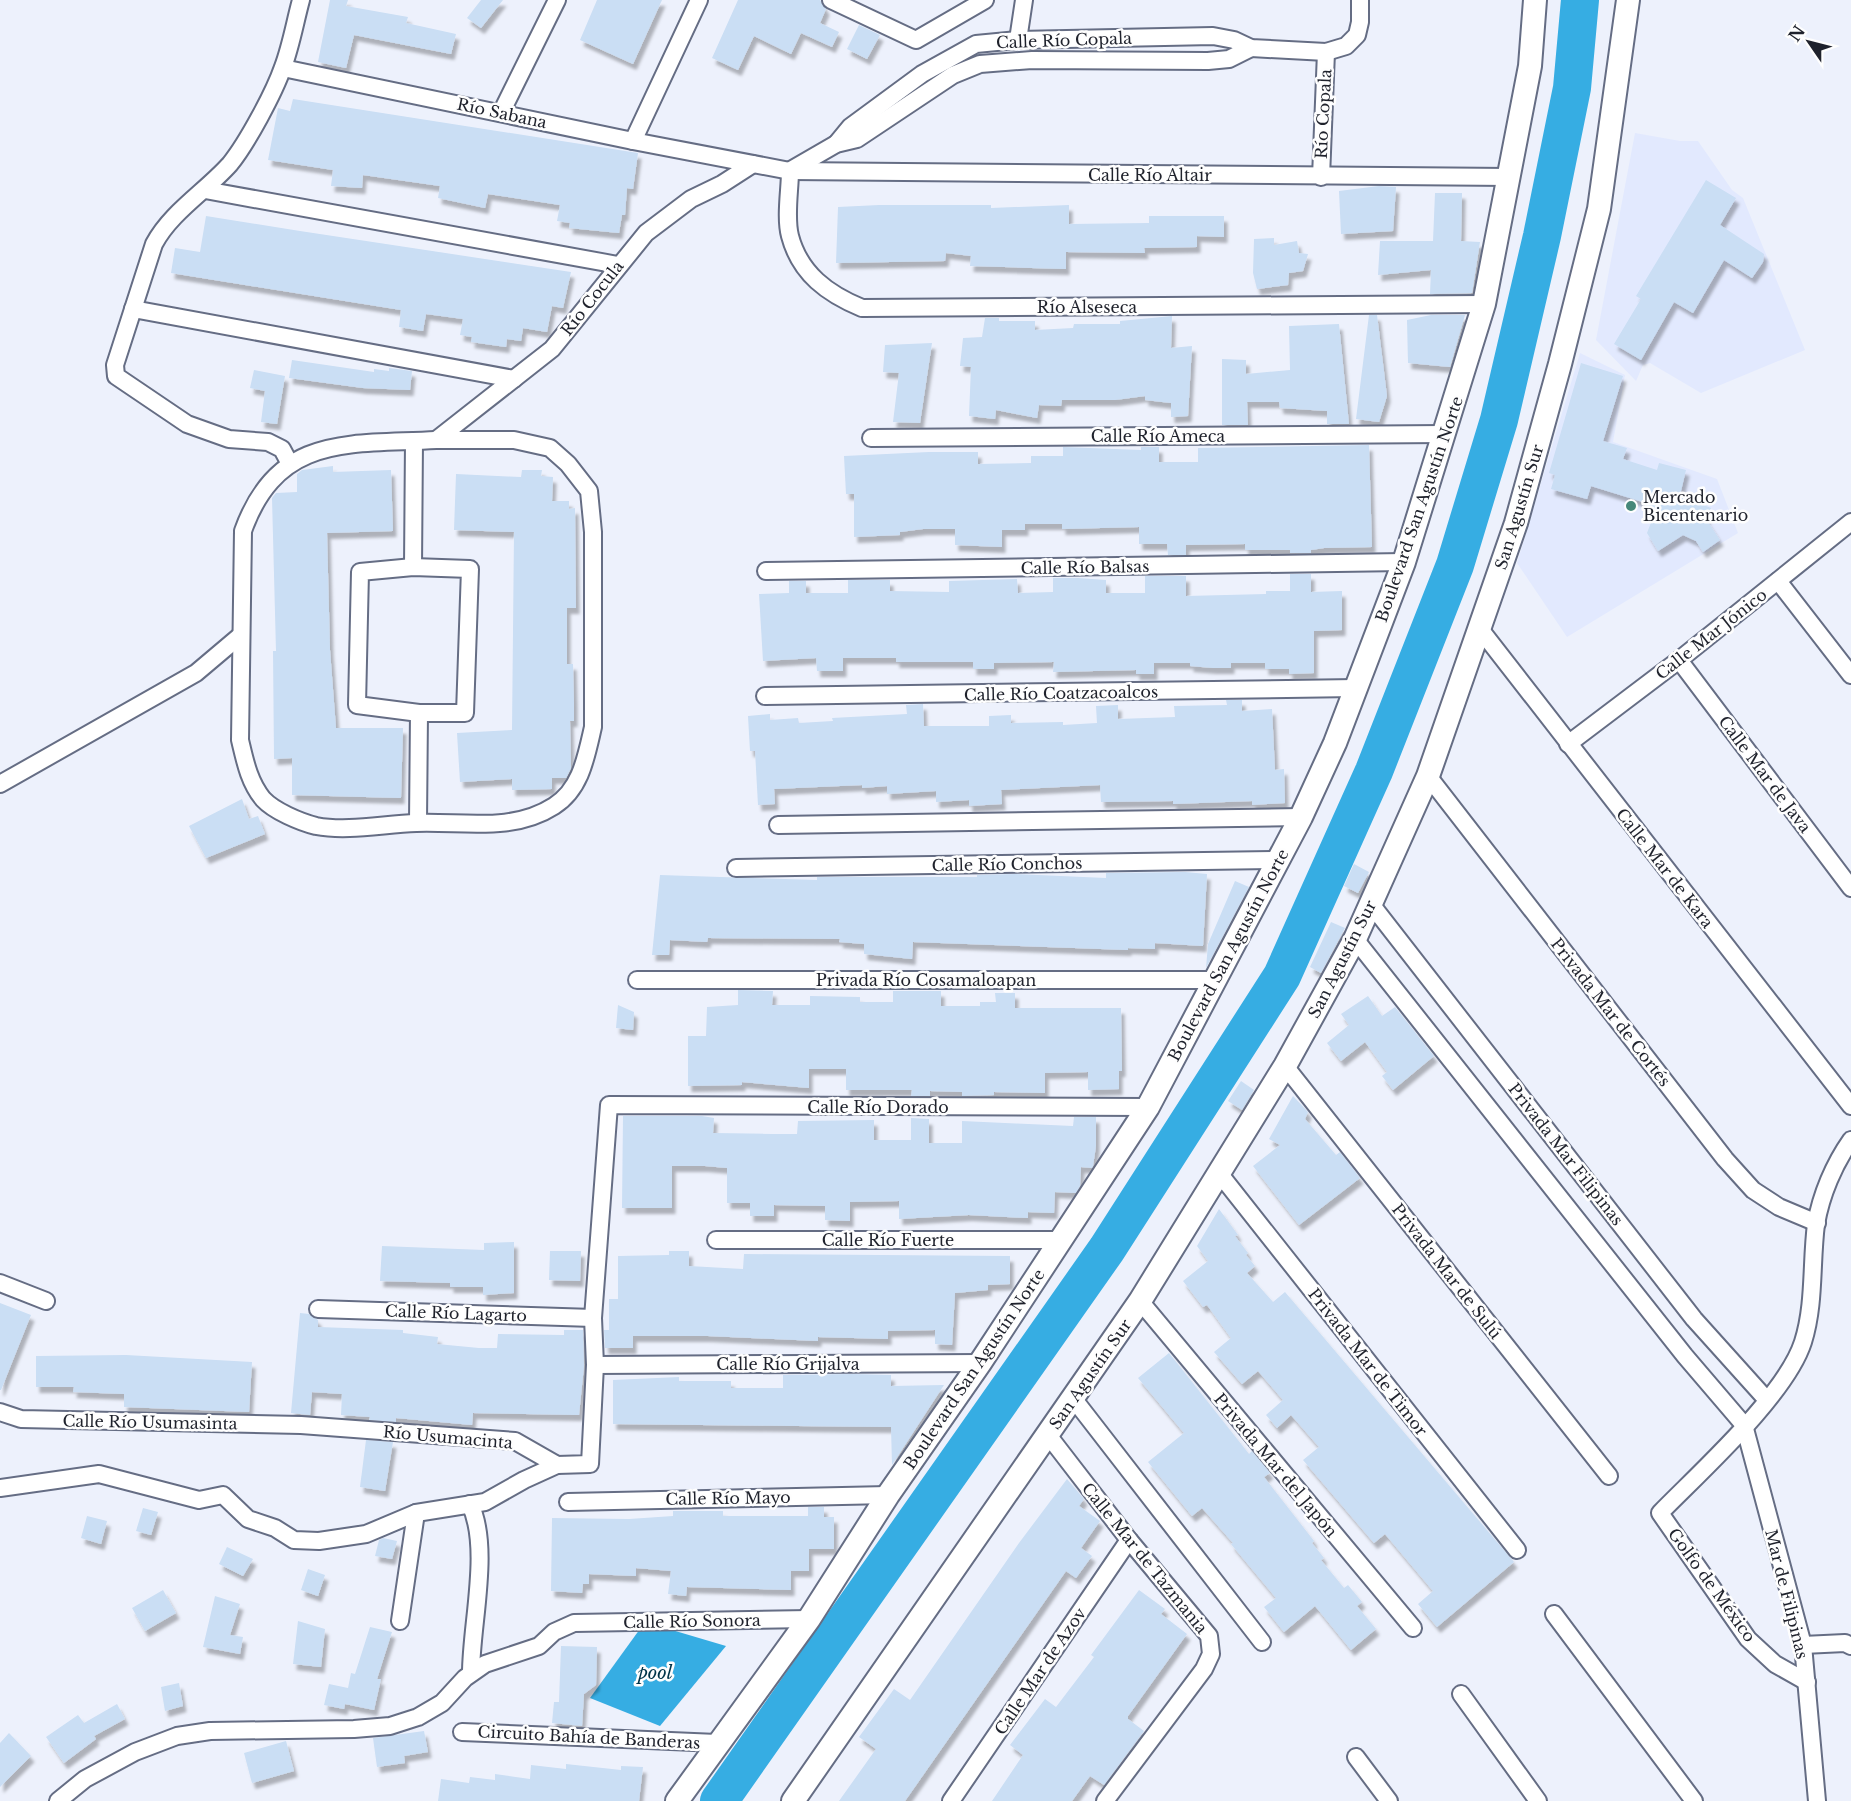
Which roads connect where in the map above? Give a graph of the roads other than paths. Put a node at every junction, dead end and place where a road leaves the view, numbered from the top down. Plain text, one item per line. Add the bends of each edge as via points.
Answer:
1 (301, 0) edge
2 (557, 0) edge
3 (699, 0) edge
4 (831, 0) edge
5 (985, 0) edge
6 (1024, 0) edge
7 (1360, 0) edge
8 (1535, 0) edge
9 (1628, 0) edge
10 (1018, 40) junction
11 (1251, 48) junction
12 (1326, 52) junction
13 (283, 68) junction
14 (501, 113) junction
15 (633, 141) junction
16 (836, 144) junction
17 (753, 164) junction
18 (790, 171) junction
19 (1321, 177) junction
20 (1510, 177) junction
21 (205, 190) junction
22 (618, 266) junction
23 (1484, 304) junction
24 (133, 309) junction
25 (514, 379) junction
26 (1445, 434) junction
27 (871, 438) dead end
28 (436, 440) junction
29 (414, 441) junction
30 (290, 464) junction
31 (1851, 522) edge
32 (1404, 562) junction
33 (413, 567) junction
34 (766, 571) dead end
35 (1778, 581) junction
36 (1480, 628) junction
37 (241, 635) junction
38 (1679, 660) junction
39 (1851, 675) edge
40 (1356, 688) junction
41 (765, 696) dead end
42 (419, 713) junction
43 (1568, 744) junction
44 (1428, 776) junction
45 (0, 784) edge
46 (1301, 817) junction
47 (418, 822) junction
48 (778, 825) dead end
49 (1278, 860) junction
50 (736, 868) dead end
51 (1851, 888) edge
52 (1371, 904) junction
53 (1355, 939) junction
54 (637, 980) dead end
55 (1215, 980) junction
56 (1284, 1066) junction
57 (1851, 1106) edge
58 (1148, 1107) junction
59 (1851, 1140) edge
60 (1220, 1173) junction
61 (1816, 1223) junction
62 (716, 1240) dead end
63 (1061, 1240) junction
64 (0, 1282) edge
65 (1140, 1301) junction
66 (46, 1302) dead end
67 (318, 1309) dead end
68 (593, 1318) junction
69 (980, 1363) junction
70 (595, 1365) junction
71 (1073, 1398) junction
72 (1766, 1399) junction
73 (0, 1412) edge
74 (21, 1419) junction
75 (0, 1423) edge
76 (301, 1425) joint
77 (1744, 1425) junction
78 (1048, 1435) junction
79 (557, 1465) junction
80 (1609, 1476) dead end
81 (0, 1488) edge
82 (888, 1495) junction
83 (568, 1502) dead end
84 (470, 1504) junction
85 (416, 1513) junction
86 (1128, 1540) junction
87 (1517, 1550) dead end
88 (1554, 1614) dead end
89 (809, 1619) junction
90 (400, 1621) dead end
91 (1413, 1628) dead end
92 (1262, 1642) dead end
93 (1803, 1645) junction
94 (1851, 1646) edge
95 (471, 1674) junction
96 (1807, 1682) junction
97 (1461, 1694) dead end
98 (462, 1732) dead end
99 (717, 1743) junction
100 (1356, 1757) dead end
101 (58, 1801) edge
102 (677, 1801) edge
103 (793, 1801) edge
104 (951, 1801) edge
105 (1105, 1801) edge
106 (1389, 1801) edge
107 (1538, 1801) edge
108 (1694, 1801) edge
109 (1817, 1801) edge

1 - 13 street
2 - 14 street
3 - 15 street
4 - 5 street via 916,40
6 - 10 street
7 - 12 street via 1357,35 1346,46
8 - 20 main road, Boulevard San Agustín Norte via 1530,66
9 - 36 main road, San Agustín Sur via 1599,209 1516,523
10 - 11 street, Calle Río Copala via 1213,36
10 - 16 street, Calle Río Copala via 976,44 952,55 850,127
11 - 12 street, Calle Río Copala
11 - 16 street, Calle Río Copala via 1229,59 1208,61 1032,60 980,64 953,75 857,139
12 - 19 street, Río Copala
13 - 14 street, Río Sabana
13 - 21 street via 231,162
14 - 15 street, Río Sabana
15 - 17 street, Río Sabana
16 - 18 street, Calle Río Copala
17 - 18 street, Río Sabana
17 - 22 street, Río Cocula via 691,199 646,233
18 - 19 street, Calle Río Altair
18 - 23 street, Río Alseseca via 789,234 802,263 817,284 862,308
19 - 20 street, Calle Río Altair
20 - 23 main road, Boulevard San Agustín Norte
21 - 22 street
21 - 24 street via 162,229
22 - 25 street, Río Cocula via 552,350
23 - 26 main road, Boulevard San Agustín Norte
24 - 25 street
24 - 30 street via 115,365 116,376 187,424 229,439 268,442 282,449
25 - 28 street, Río Cocula
26 - 27 street, Calle Río Ameca
26 - 32 main road, Boulevard San Agustín Norte
28 - 29 street
28 - 47 street via 514,440 550,448 589,491 593,532 593,727 576,785 555,806 525,820 484,825
29 - 30 street via 346,443 307,453
29 - 33 street
30 - 37 street via 264,488 243,531
31 - 35 street, Calle Mar Jónico
32 - 34 street, Calle Río Balsas
32 - 40 main road, Boulevard San Agustín Norte
33 - 42 street via 470,569 465,713
33 - 42 street via 360,572 357,705
35 - 38 street, Calle Mar Jónico
35 - 39 street
36 - 43 street, Calle Mar de Kara
36 - 44 main road, San Agustín Sur
37 - 45 street via 196,673
37 - 47 street via 240,740 248,774 264,800 315,826
38 - 43 street, Calle Mar Jónico
38 - 51 street, Calle Mar de Java
40 - 41 street, Calle Río Coatzacoalcos
40 - 46 main road, Boulevard San Agustín Norte
42 - 47 street
43 - 57 street, Calle Mar de Kara
44 - 52 main road, San Agustín Sur
44 - 61 street, Privada Mar de Cortés via 1725,1159 1753,1190
46 - 48 street
46 - 49 main road, Boulevard San Agustín Norte
49 - 50 street, Calle Río Conchos
49 - 55 main road, Boulevard San Agustín Norte
52 - 53 main road, San Agustín Sur
52 - 72 street, Privada Mar Filipinas via 1687,1309
53 - 56 main road, San Agustín Sur
53 - 77 street, Privada Mar Filipinas
54 - 55 street, Privada Río Cosamaloapan
55 - 58 main road, Boulevard San Agustín Norte
56 - 60 main road, San Agustín Sur
56 - 80 street, Privada Mar de Sulú
58 - 63 main road, Boulevard San Agustín Norte
58 - 68 street, Calle Río Dorado via 609,1105
59 - 61 street, Golfo de México via 1826,1187
60 - 65 main road, San Agustín Sur
60 - 87 street, Privada Mar de Timor
61 - 72 street, Golfo de México via 1808,1323 1802,1345
62 - 63 street, Calle Río Fuerte
63 - 69 main road, Boulevard San Agustín Norte
64 - 66 street
65 - 71 main road, San Agustín Sur
65 - 91 street, Privada Mar del Japón
67 - 68 street, Calle Río Lagarto
68 - 70 street
69 - 70 street, Calle Río Grijalva
69 - 82 main road, Boulevard San Agustín Norte
70 - 79 street via 590,1464
71 - 78 main road, San Agustín Sur
71 - 92 street
72 - 77 street, Golfo de México
73 - 74 street, Calle Río Usumasinta
74 - 75 street
74 - 76 street, Calle Río Usumasinta
76 - 79 street, Río Usumacinta via 515,1441
77 - 93 street, Mar de Filipinas
77 - 96 street, Golfo de México via 1659,1513 1748,1639 1775,1664
78 - 86 street, Calle Mar de Tazmania
78 - 103 main road, San Agustín Sur
79 - 84 street via 485,1502
81 - 85 street via 99,1474 199,1500 223,1495 248,1519 275,1528 294,1540 319,1542 366,1534
82 - 83 street, Calle Río Mayo
82 - 89 main road, Boulevard San Agustín Norte
84 - 85 street
84 - 95 street via 479,1531
85 - 90 street
86 - 104 street, Calle Mar de Azov
86 - 105 street, Calle Mar de Tazmania via 1209,1636 1211,1654 1204,1669
88 - 108 street
89 - 95 street, Calle Río Sonora via 574,1623 554,1632 539,1646 485,1664
89 - 99 main road, Boulevard San Agustín Norte
93 - 94 street
93 - 96 street, Mar de Filipinas
95 - 101 street via 442,1703 418,1717 390,1726 210,1731 177,1736 135,1752 85,1779
96 - 109 street, Mar de Filipinas
97 - 107 street
98 - 99 street, Circuito Bahía de Banderas
99 - 102 main road, Boulevard San Agustín Norte
100 - 106 street

